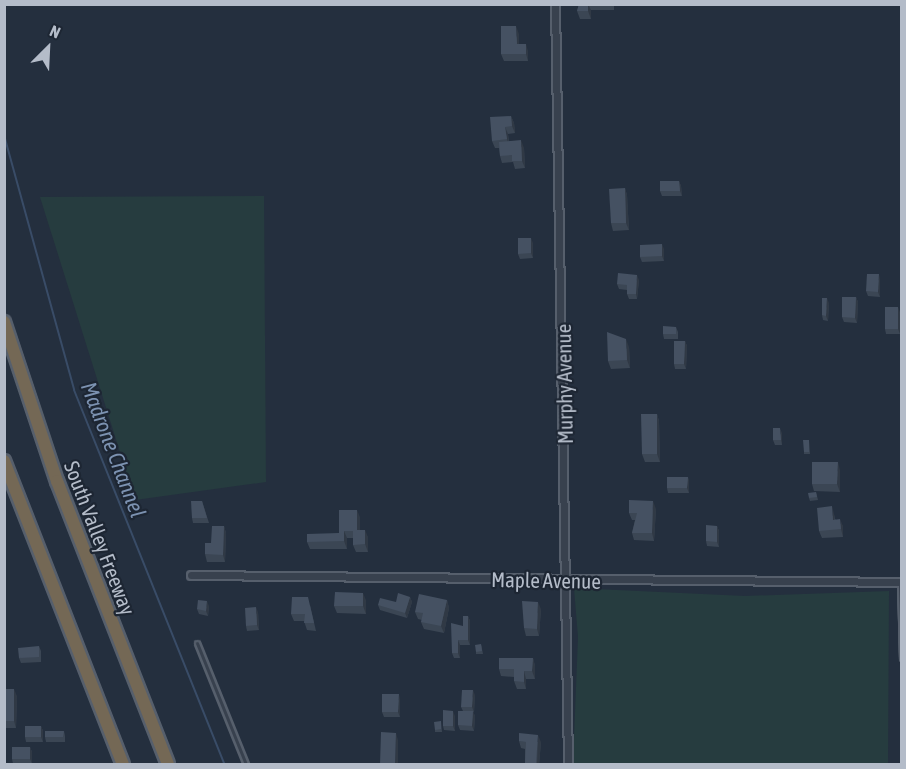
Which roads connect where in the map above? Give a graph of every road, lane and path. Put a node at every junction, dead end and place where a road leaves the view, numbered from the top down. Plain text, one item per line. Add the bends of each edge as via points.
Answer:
1 (555, 4) edge
2 (4, 322) edge
3 (4, 460) edge
4 (191, 575) dead end
5 (568, 581) junction
6 (901, 582) edge
7 (197, 643) dead end
8 (902, 658) edge
9 (123, 765) edge
10 (168, 765) edge
11 (246, 765) edge
12 (568, 765) edge

1 - 5 street, Murphy Avenue
2 - 10 highway, South Valley Freeway via 60,490
3 - 9 highway
4 - 5 street, Maple Avenue
5 - 6 street, Maple Avenue
5 - 12 street, Murphy Avenue
6 - 8 lane
7 - 11 lane

